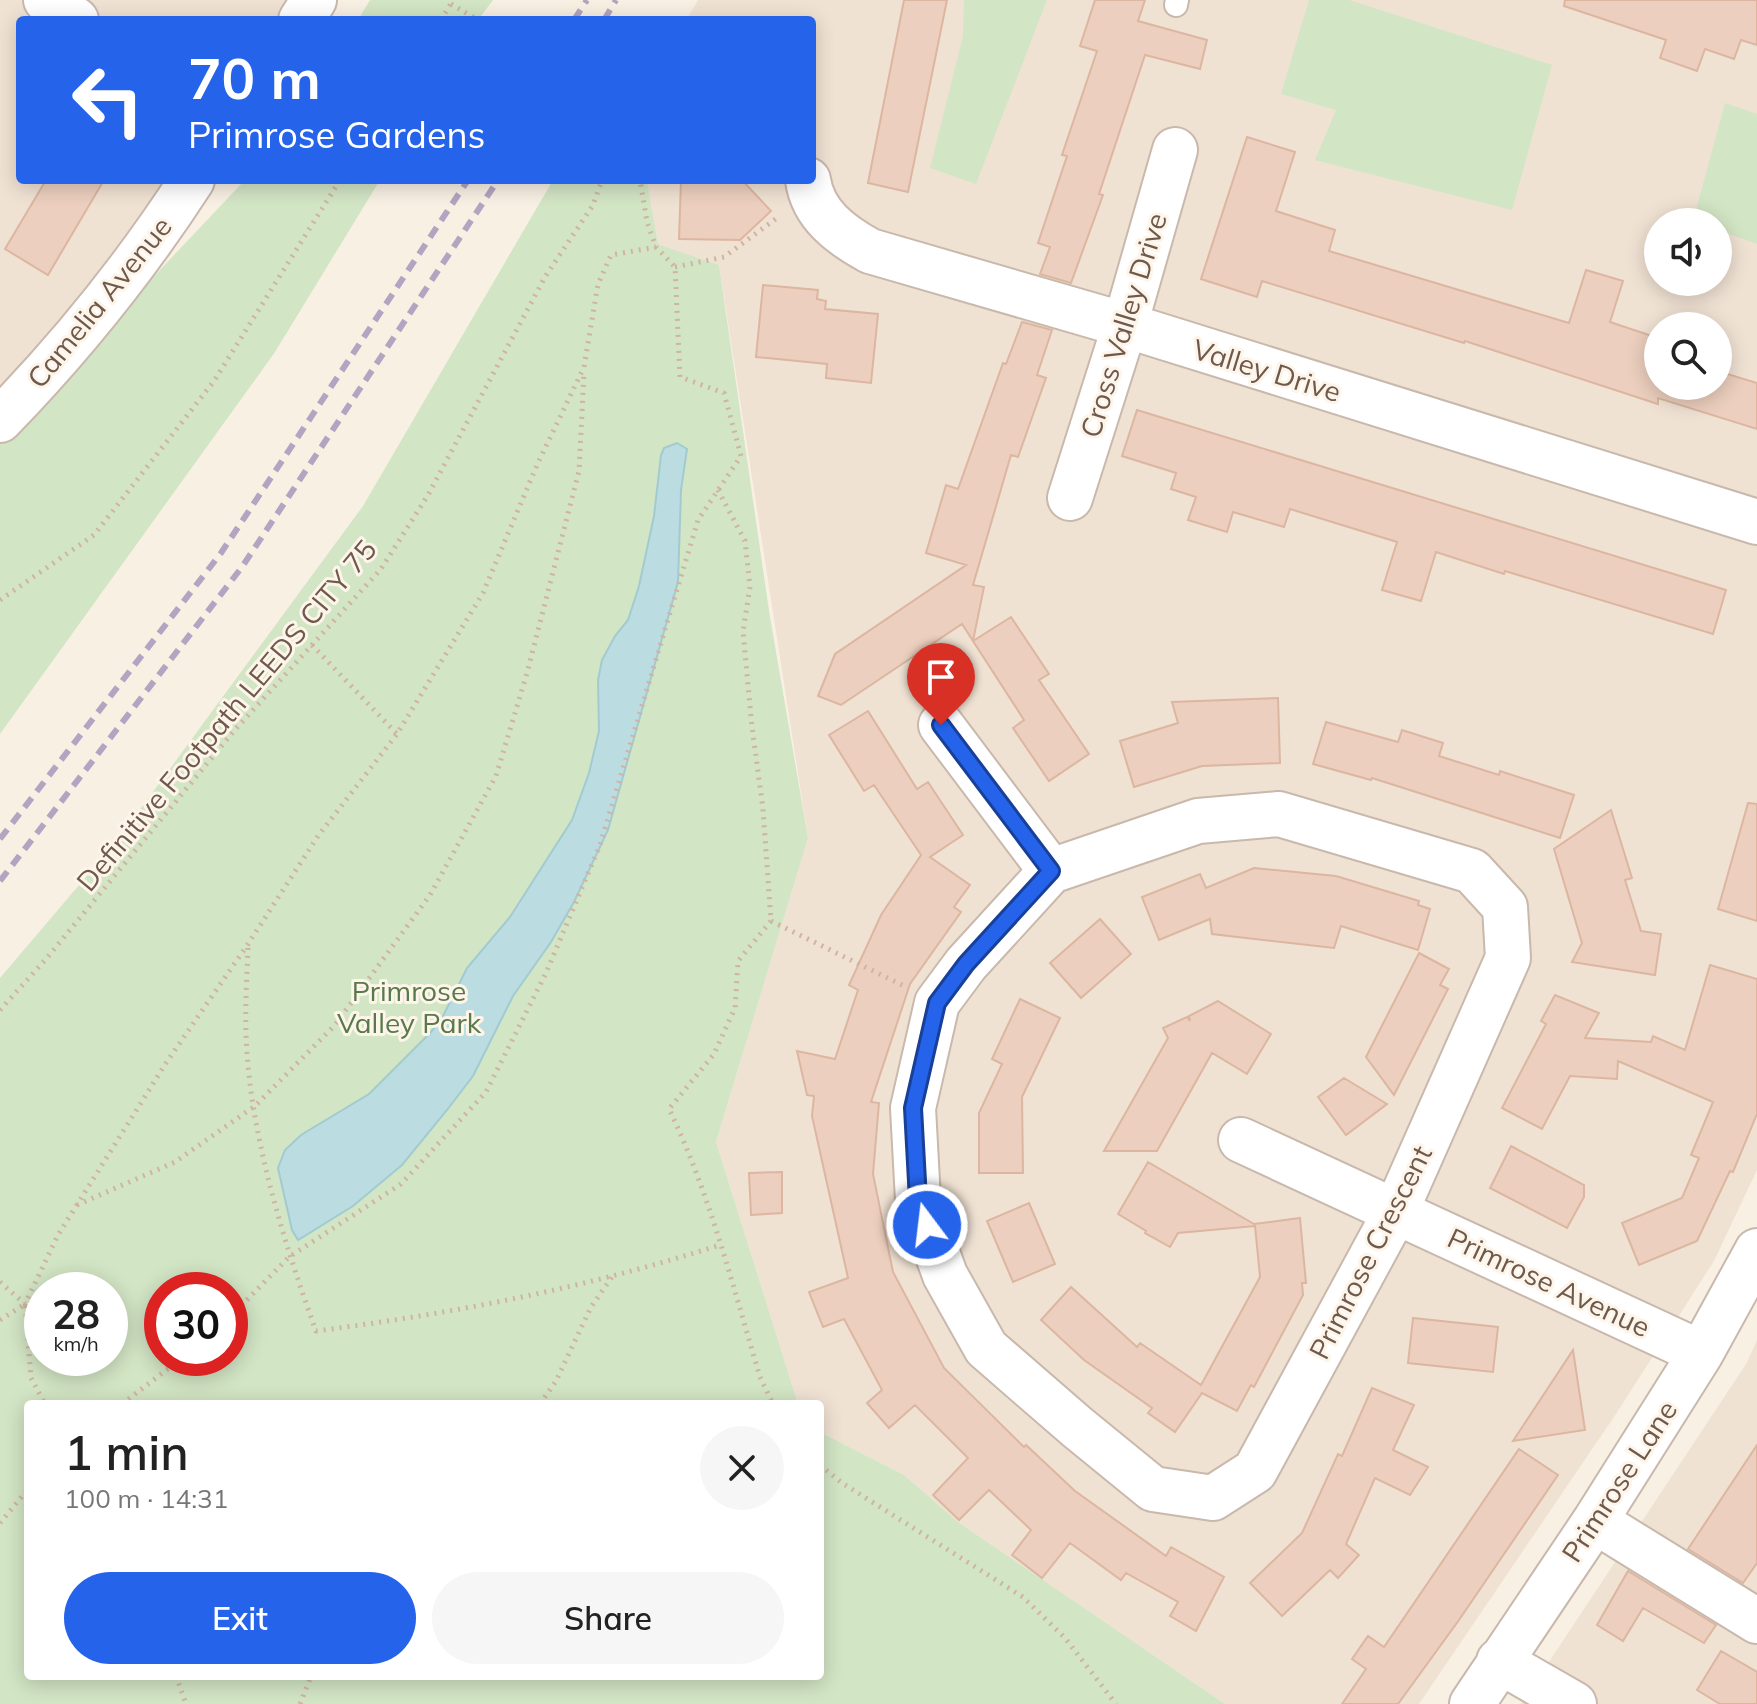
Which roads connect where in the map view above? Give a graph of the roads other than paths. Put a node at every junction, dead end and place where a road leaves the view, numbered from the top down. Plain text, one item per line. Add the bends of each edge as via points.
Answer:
1 (46, 0) edge
2 (70, 16) edge
3 (1175, 150) dead end
4 (189, 184) edge
5 (809, 187) edge
6 (1125, 325) junction
7 (0, 420) edge
8 (1070, 498) dead end
9 (1757, 522) edge
10 (941, 725) dead end
11 (1051, 871) junction
12 (1241, 1140) dead end
13 (1396, 1211) junction
14 (1757, 1251) edge
15 (1701, 1353) junction
16 (1595, 1521) junction
17 (1757, 1621) edge
18 (1499, 1661) junction
19 (1472, 1704) edge
20 (1574, 1704) edge

1 - 2 street
3 - 6 street, Cross Valley Drive
4 - 7 street, Camelia Avenue via 48,370
5 - 6 street, Valley Drive via 825,218 870,251
6 - 8 street, Cross Valley Drive
6 - 9 street, Valley Drive
10 - 11 street
11 - 13 street, Primrose Crescent via 1198,821 1279,814 1472,871 1505,907 1508,958
11 - 13 street, Primrose Crescent via 937,1003 913,1108 918,1200 945,1275 986,1348 1153,1489 1213,1498 1255,1471
12 - 13 street, Primrose Avenue
13 - 15 street, Primrose Avenue
14 - 15 street, Primrose Lane
15 - 16 street, Primrose Lane
16 - 17 street
16 - 18 street, Primrose Lane
18 - 19 street, Primrose Lane
18 - 20 street

